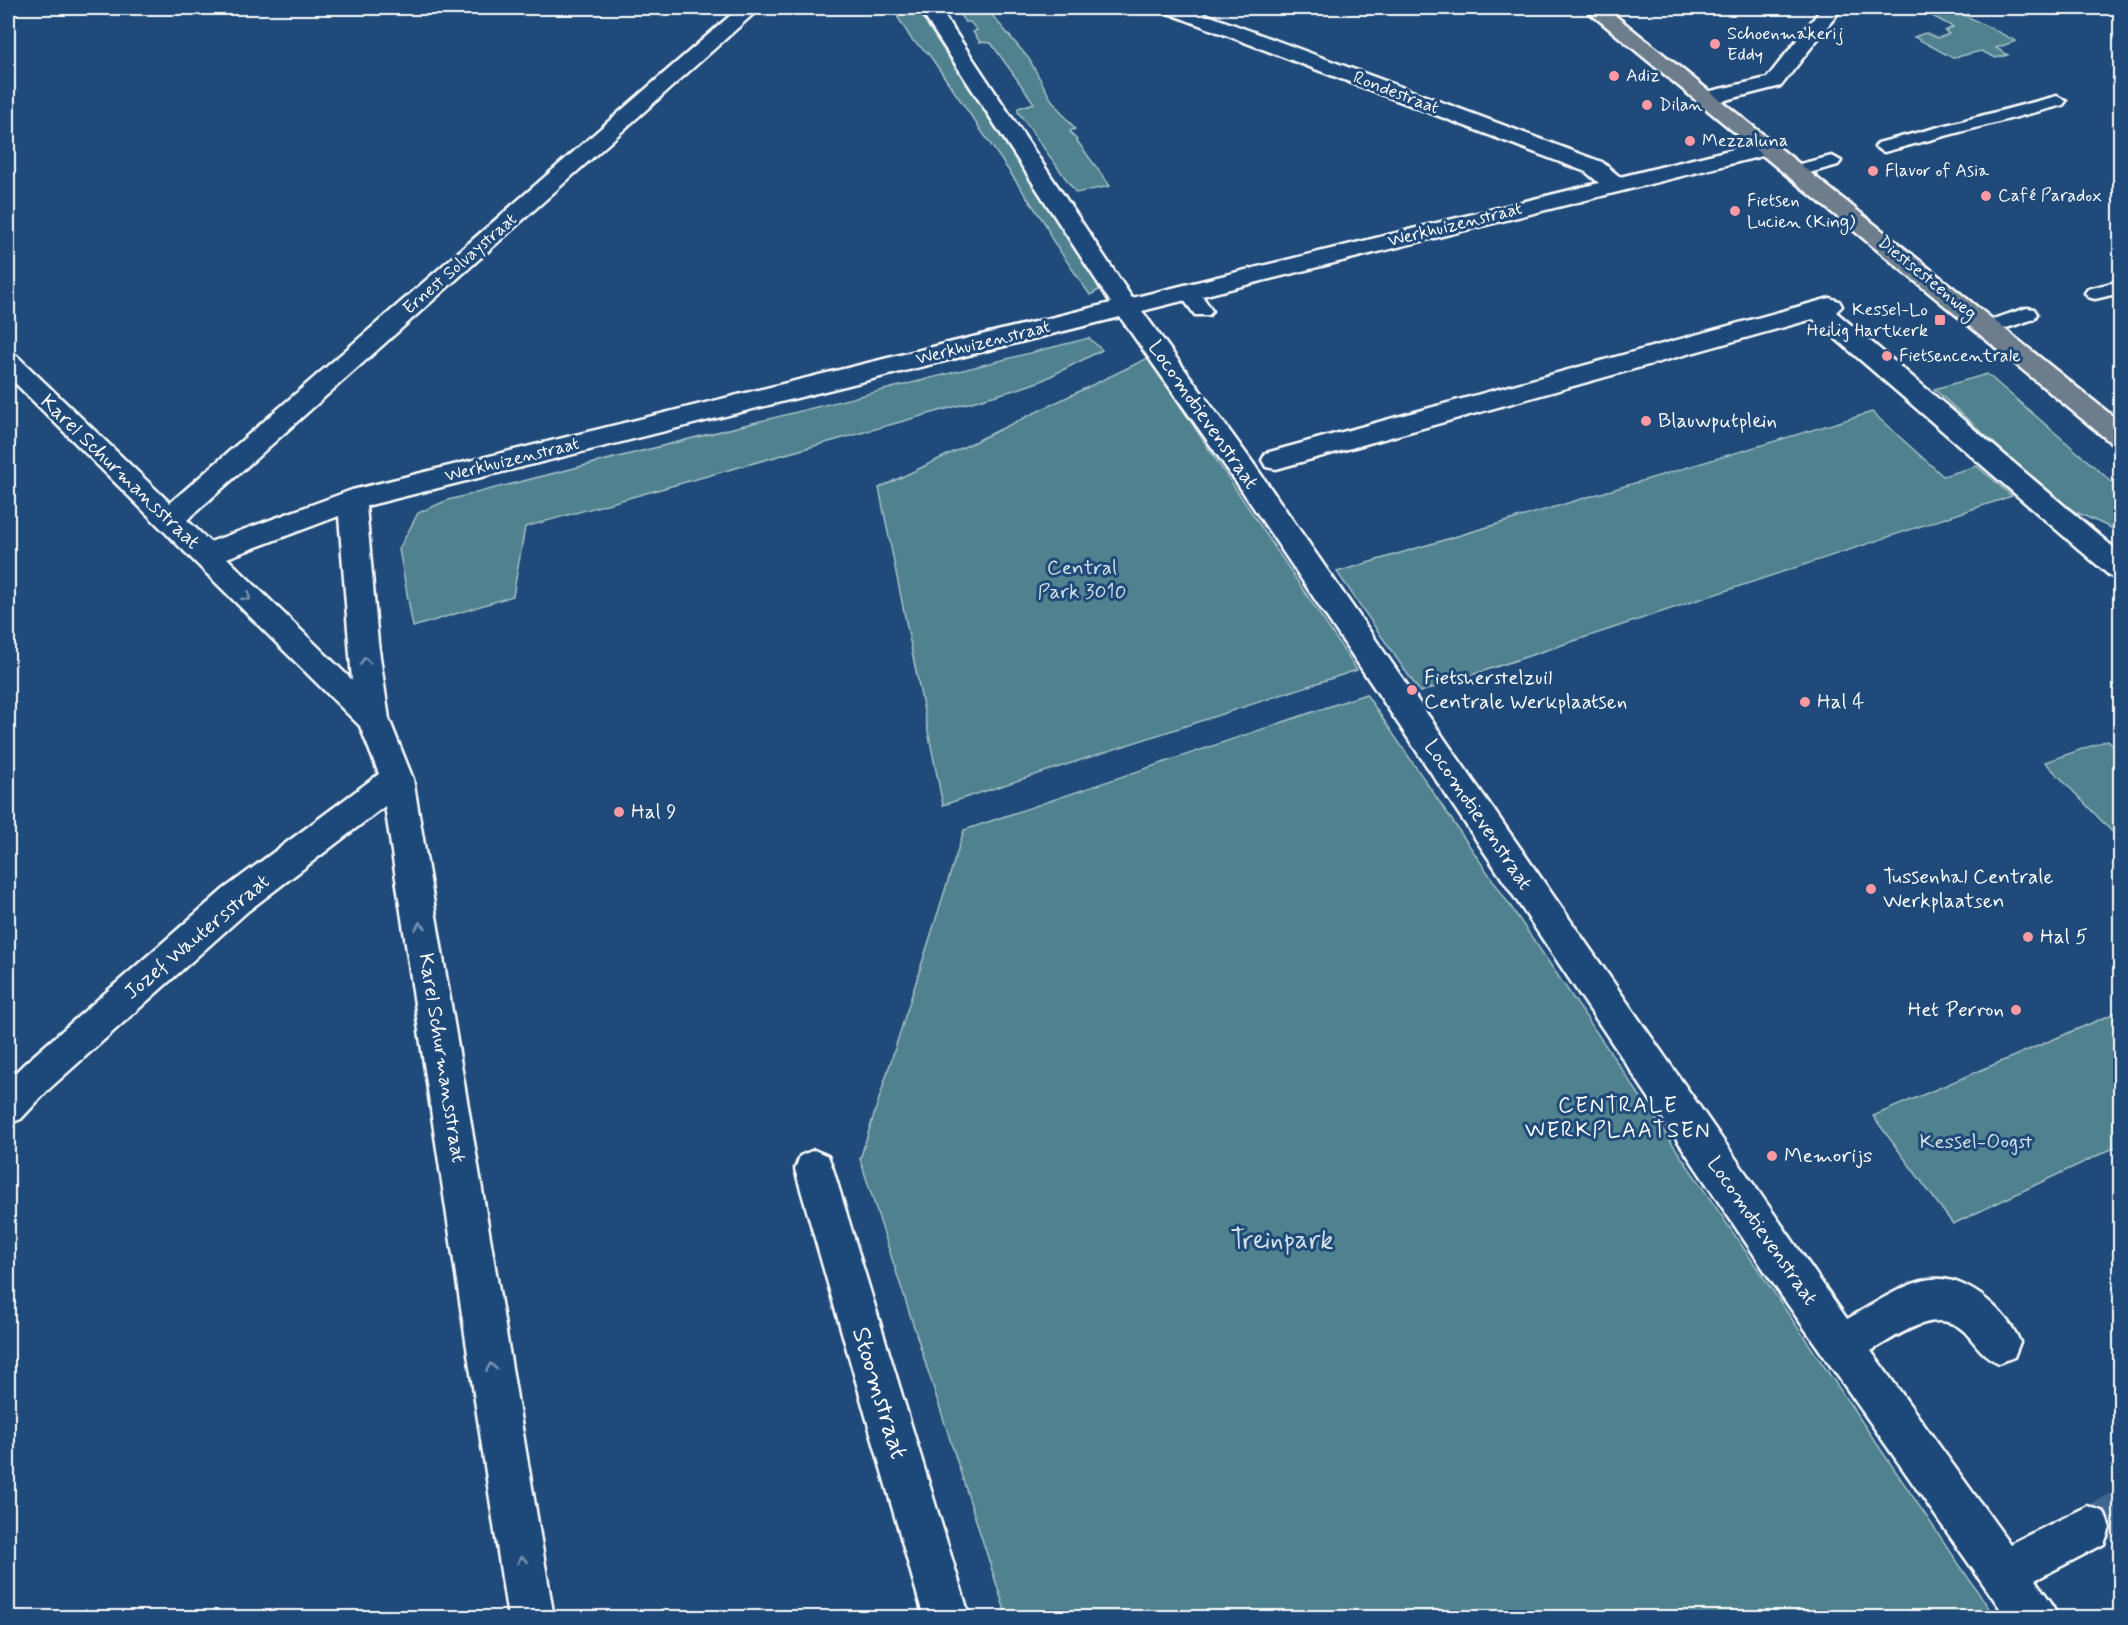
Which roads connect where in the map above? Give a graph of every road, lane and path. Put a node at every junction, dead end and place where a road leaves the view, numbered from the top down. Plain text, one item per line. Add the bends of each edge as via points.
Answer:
1 (750, 8) edge
2 (929, 8) edge
3 (1172, 8) edge
4 (1594, 8) edge
5 (1832, 8) edge
6 (1706, 99) junction
7 (2057, 102) dead end
8 (1884, 147) dead end
9 (1766, 148) junction
10 (1832, 161) dead end
11 (1795, 171) junction
12 (1616, 185) junction
13 (2121, 287) edge
14 (2095, 293) dead end
15 (1126, 307) junction
16 (2027, 314) dead end
17 (1988, 328) junction
18 (8, 362) edge
19 (2121, 436) edge
20 (1276, 460) dead end
21 (352, 500) junction
22 (169, 520) junction
23 (206, 555) junction
24 (2121, 568) edge
25 (373, 719) junction
26 (397, 778) junction
27 (8, 1106) edge
28 (814, 1168) dead end
29 (1998, 1342) dead end
30 (1841, 1345) junction
31 (2088, 1528) tunnel mouth
32 (2003, 1572) junction
33 (531, 1617) edge
34 (947, 1617) edge
35 (2035, 1617) edge

1 - 22 street, Ernest Solvaystraat
2 - 15 street, Locomotievenstraat
3 - 12 street, Rondestraat via 1594,167
4 - 6 main road, Diestsesteenweg
5 - 6 street via 1774,82
6 - 9 main road, Diestsesteenweg
7 - 8 lane
9 - 11 main road, Diestsesteenweg
9 - 12 street, Werkhuizenstraat
10 - 11 lane
11 - 17 main road, Diestsesteenweg
12 - 15 street, Werkhuizenstraat via 1195,302
13 - 14 lane
15 - 21 street, Werkhuizenstraat
15 - 30 street, Locomotievenstraat via 1243,470
16 - 17 lane
17 - 19 main road, Diestsesteenweg
18 - 22 street, Karel Schurmansstraat
20 - 24 street via 1824,308
21 - 23 street, Werkhuizenstraat
25 -> 21 street, Karel Schurmansstraat
22 - 23 street, Karel Schurmansstraat
23 -> 25 street
25 - 26 street, Karel Schurmansstraat
26 - 27 street, Jozef Wautersstraat via 236,900
33 -> 26 street, Karel Schurmansstraat
28 - 34 street, Stoomstraat
29 - 30 street via 1978,1316 1952,1302 1924,1300
30 - 32 street, Locomotievenstraat
31 - 32 street
32 - 35 street, Locomotievenstraat

